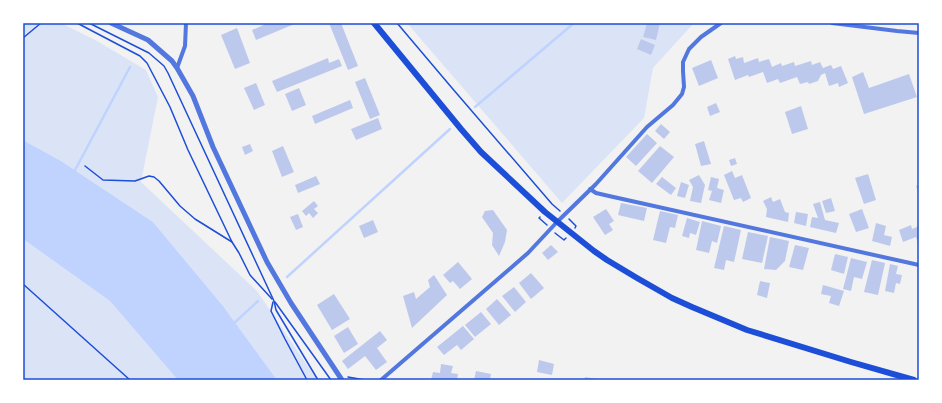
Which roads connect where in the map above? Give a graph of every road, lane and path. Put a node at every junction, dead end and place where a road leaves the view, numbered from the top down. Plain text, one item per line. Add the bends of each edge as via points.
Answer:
1 (41, 23) edge
2 (77, 23) edge
3 (89, 23) edge
4 (111, 23) edge
5 (186, 23) edge
6 (374, 23) edge
7 (397, 23) edge
8 (721, 23) edge
9 (832, 23) edge
10 (919, 33) edge
11 (23, 38) edge
12 (177, 68) junction
13 (85, 166) dead end
14 (590, 189) junction
15 (564, 214) junction
16 (557, 222) junction
17 (551, 229) junction
18 (570, 233) junction
19 (232, 242) junction
20 (919, 265) edge
21 (23, 284) edge
22 (274, 301) junction
23 (130, 380) edge
24 (308, 380) edge
25 (318, 380) edge
26 (331, 380) edge
27 (342, 380) edge
28 (365, 380) edge
29 (381, 380) edge
30 (914, 380) edge

1 - 11 path
2 - 19 path via 140,56 147,63
3 - 22 path via 149,53 168,73
4 - 12 street via 148,40
5 - 12 street via 185,46
6 - 16 main road via 481,152
7 - 15 path via 509,155
8 - 14 street via 689,49 683,62 682,94 668,110 647,127
9 - 10 street
12 - 27 street via 193,96 213,147 267,262
13 - 19 path via 103,180 135,181 149,176 154,177 180,206
14 - 15 street
14 - 20 street via 596,193
15 - 16 street
16 - 17 street
16 - 18 main road
17 - 18 path via 564,240
17 - 29 street via 528,253
18 - 30 main road via 621,269 699,310 747,330
19 - 22 path via 250,275
21 - 23 path
22 - 24 path via 271,311
22 - 25 path via 276,310
22 - 26 path
27 - 28 path via 348,377

